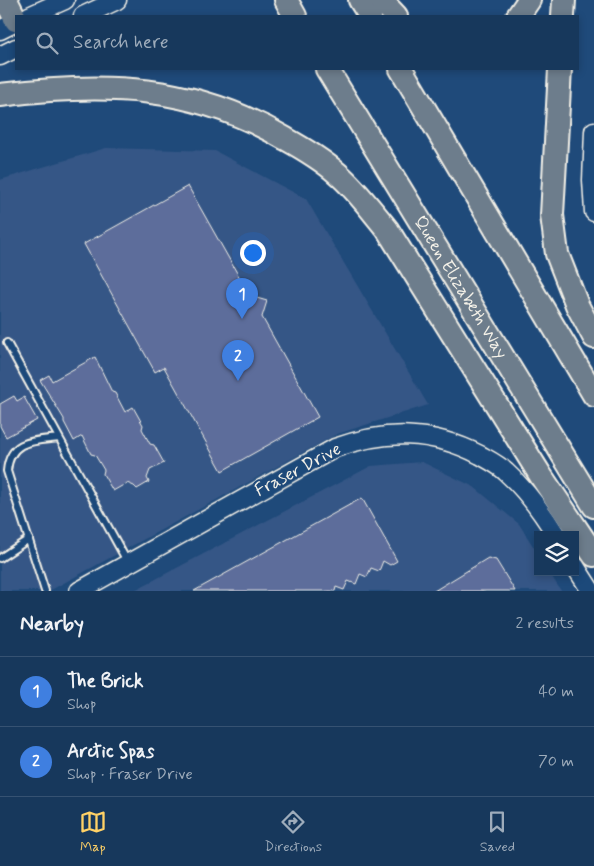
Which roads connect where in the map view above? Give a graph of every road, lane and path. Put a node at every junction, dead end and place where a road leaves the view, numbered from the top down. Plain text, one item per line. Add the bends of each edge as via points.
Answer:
1 (6, 0) edge
2 (65, 0) edge
3 (118, 0) edge
4 (286, 0) edge
5 (360, 0) edge
6 (381, 0) edge
7 (529, 0) edge
8 (564, 0) edge
9 (31, 15) edge
10 (86, 15) edge
11 (294, 15) edge
12 (369, 15) edge
13 (395, 15) edge
14 (519, 15) edge
15 (563, 15) edge
16 (15, 19) edge
17 (15, 22) edge
18 (0, 30) edge
19 (15, 48) edge
20 (0, 56) edge
21 (328, 70) edge
22 (402, 70) edge
23 (560, 70) edge
24 (0, 96) edge
25 (594, 131) edge
26 (594, 212) edge
27 (594, 337) edge
28 (7, 343) dead end
29 (594, 395) edge
30 (59, 438) junction
31 (594, 506) edge
32 (554, 531) edge
33 (29, 539) junction
34 (594, 555) edge
35 (0, 558) edge
36 (128, 563) junction
37 (579, 572) edge
38 (45, 591) edge
39 (78, 591) edge
40 (591, 591) edge

1 - 16 highway
2 - 9 street
3 - 10 street
4 - 11 highway
5 - 12 highway
6 - 13 highway
7 - 14 highway
8 - 15 highway
17 - 18 street
19 - 20 street
21 - 31 highway, Queen Elizabeth Way
22 - 29 highway
23 - 27 highway via 552,215 557,254
24 - 34 highway via 92,87 153,91 188,98 221,107 269,128 338,174 387,229
25 - 26 street
28 - 30 lane
30 - 33 lane via 23,443 8,460 7,471
30 - 36 lane
32 - 36 street, Fraser Drive via 524,491 498,466 469,449 447,441 402,434 357,440 335,448
33 - 35 lane
33 - 38 lane
36 - 39 street, Fraser Drive
37 - 40 street

